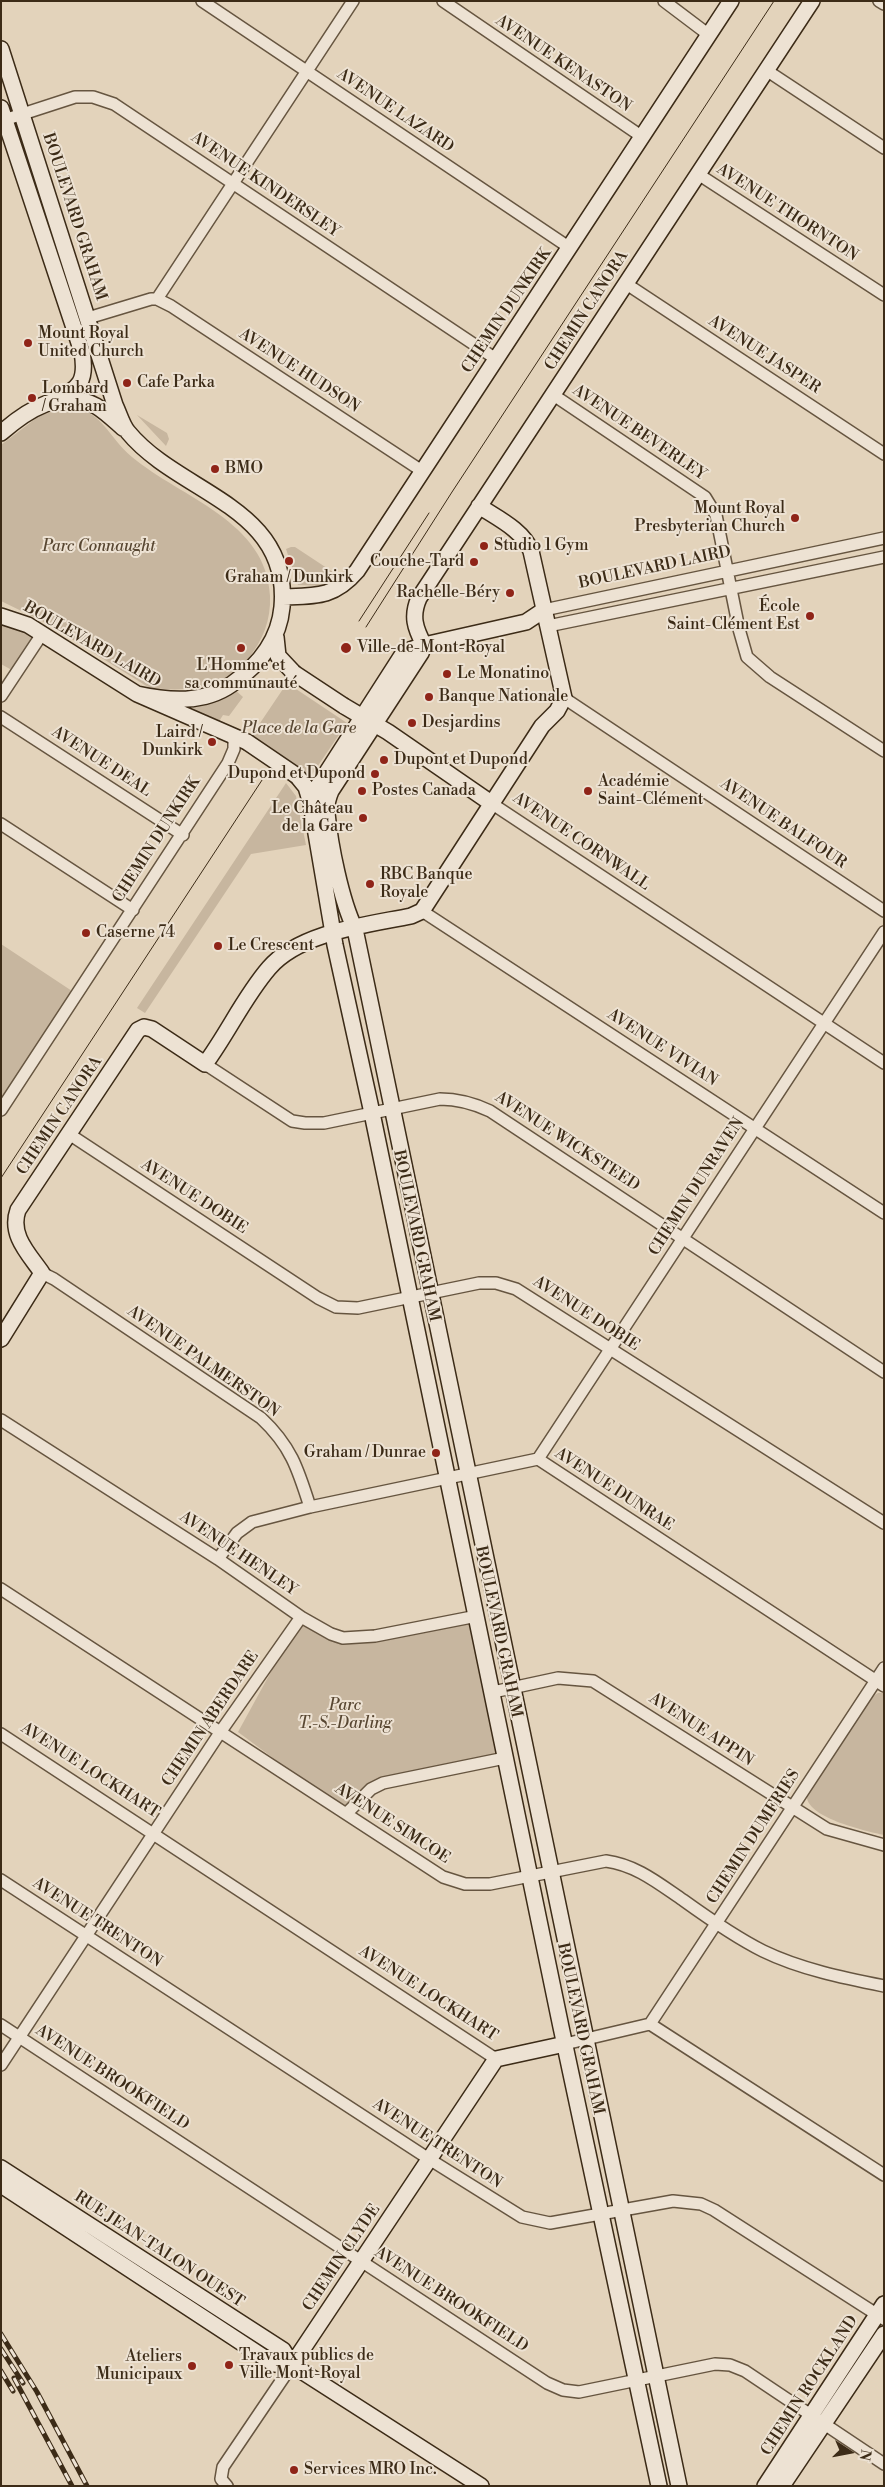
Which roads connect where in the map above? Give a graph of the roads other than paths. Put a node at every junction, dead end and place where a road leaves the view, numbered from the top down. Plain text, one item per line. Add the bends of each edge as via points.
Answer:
1 (202, 1) edge
2 (354, 1) edge
3 (443, 1) edge
4 (664, 1) edge
5 (731, 1) edge
6 (812, 1) edge
7 (879, 1) edge
8 (884, 4) edge
9 (709, 35) junction
10 (1, 49) edge
11 (766, 70) junction
12 (306, 72) junction
13 (22, 113) junction
14 (2, 116) edge
15 (641, 136) junction
16 (884, 148) edge
17 (698, 174) junction
18 (233, 183) junction
19 (570, 248) junction
20 (625, 283) junction
21 (884, 295) edge
22 (157, 299) junction
23 (88, 318) junction
24 (496, 359) junction
25 (552, 394) junction
26 (56, 400) junction
27 (126, 431) junction
28 (1, 433) edge
29 (884, 454) edge
30 (422, 472) junction
31 (478, 506) junction
32 (884, 538) edge
33 (884, 557) edge
34 (727, 571) junction
35 (730, 588) junction
36 (283, 597) junction
37 (544, 610) junction
38 (3, 616) edge
39 (526, 622) junction
40 (548, 626) junction
41 (42, 634) junction
42 (276, 637) junction
43 (424, 644) junction
44 (137, 694) junction
45 (1, 696) edge
46 (564, 698) junction
47 (1, 717) edge
48 (368, 722) junction
49 (240, 739) junction
50 (884, 751) edge
51 (297, 776) junction
52 (325, 788) junction
53 (491, 803) junction
54 (311, 804) junction
55 (1, 824) edge
56 (183, 835) junction
57 (133, 910) junction
58 (422, 911) junction
59 (884, 911) edge
60 (355, 929) junction
61 (884, 932) edge
62 (334, 933) junction
63 (823, 1024) junction
64 (152, 1029) joint
65 (205, 1064) junction
66 (884, 1064) edge
67 (1, 1110) edge
68 (391, 1110) junction
69 (372, 1113) junction
70 (754, 1128) junction
71 (69, 1134) junction
72 (884, 1213) edge
73 (682, 1239) junction
74 (42, 1273) junction
75 (430, 1294) junction
76 (411, 1298) junction
77 (1, 1339) edge
78 (610, 1350) junction
79 (884, 1372) edge
80 (1, 1420) edge
81 (538, 1459) junction
82 (468, 1473) junction
83 (447, 1477) junction
84 (310, 1507) junction
85 (884, 1524) edge
86 (218, 1559) junction
87 (1, 1589) edge
88 (477, 1616) junction
89 (301, 1617) junction
90 (884, 1668) edge
91 (880, 1683) edge
92 (513, 1688) junction
93 (492, 1692) junction
94 (221, 1731) junction
95 (1, 1734) edge
96 (506, 1758) junction
97 (792, 1808) junction
98 (347, 1813) junction
99 (153, 1833) junction
100 (884, 1845) edge
101 (553, 1873) junction
102 (530, 1877) junction
103 (1, 1880) edge
104 (717, 1924) junction
105 (85, 1935) junction
106 (884, 1986) edge
107 (650, 2024) junction
108 (1, 2025) edge
109 (19, 2037) junction
110 (588, 2039) junction
111 (565, 2044) junction
112 (496, 2059) junction
113 (1, 2065) edge
114 (429, 2159) junction
115 (1, 2168) edge
116 (884, 2175) edge
117 (1, 2185) edge
118 (622, 2209) junction
119 (601, 2213) junction
120 (362, 2261) junction
121 (882, 2312) edge
122 (884, 2334) edge
123 (292, 2365) junction
124 (657, 2375) junction
125 (636, 2380) junction
126 (817, 2420) junction
127 (884, 2464) edge
128 (224, 2481) edge
129 (481, 2486) edge
130 (659, 2486) edge
131 (679, 2486) edge
132 (765, 2486) edge
133 (782, 2486) edge

1 - 12 street, AVENUE LAZARD
2 - 12 street
3 - 15 street, AVENUE KENASTON
4 - 9 street
5 - 9 street, CHEMIN DUNKIRK
6 - 11 street, CHEMIN CANORA
7 - 8 street
9 - 15 street, CHEMIN DUNKIRK
10 - 13 street, BOULEVARD GRAHAM
11 - 16 street
11 - 17 street, CHEMIN CANORA
12 - 18 street
12 - 19 street, AVENUE LAZARD
13 - 14 street, AVENUE KINDERSLEY
13 - 18 street, AVENUE KINDERSLEY via 75,97 106,101
13 - 23 street, BOULEVARD GRAHAM
14 - 26 street via 82,352 82,380 74,390
15 - 19 street, CHEMIN DUNKIRK
17 - 20 street, CHEMIN CANORA
17 - 21 street, AVENUE THORNTON
18 - 22 street
18 - 24 street, AVENUE KINDERSLEY
19 - 24 street, CHEMIN DUNKIRK
20 - 25 street, CHEMIN CANORA
20 - 29 street, AVENUE JASPER
22 - 23 street
22 - 30 street, AVENUE HUDSON
23 - 27 street, BOULEVARD GRAHAM
24 - 30 street, CHEMIN DUNKIRK
25 - 31 street, CHEMIN CANORA
25 - 34 street, AVENUE BEVERLEY via 705,497 716,515
26 - 27 street via 90,403
26 - 28 street via 27,412
27 - 36 street, BOULEVARD GRAHAM via 161,463 243,514 255,526 276,563
30 - 36 street, CHEMIN DUNKIRK via 357,571 344,584 319,596
31 - 37 street via 528,542
31 - 43 street, CHEMIN CANORA via 414,608 415,629
32 - 34 street, BOULEVARD LAIRD
33 - 35 street, BOULEVARD LAIRD
34 - 35 street, AVENUE BEVERLEY
34 - 37 street, BOULEVARD LAIRD
35 - 40 street, BOULEVARD LAIRD
35 - 50 street, AVENUE BEVERLEY via 747,657 770,677
36 - 42 street, BOULEVARD GRAHAM
37 - 39 street, BOULEVARD LAIRD
37 - 40 street
38 - 41 street, BOULEVARD LAIRD
39 - 40 street, BOULEVARD LAIRD
39 - 43 street, BOULEVARD LAIRD
40 - 46 street
41 - 44 street, BOULEVARD LAIRD
41 - 45 street
42 - 44 street, BOULEVARD GRAHAM via 247,672 228,687 212,694 175,700
42 - 48 street, AVENUE CORNWALL, bridge via 278,656 294,673
43 - 48 street via 404,652
44 - 49 street, BOULEVARD LAIRD
46 - 53 street
46 - 59 street, AVENUE BALFOUR
47 - 56 street, AVENUE DEAL
48 - 52 street
48 - 53 street, AVENUE CORNWALL via 388,732
49 - 51 street, BOULEVARD LAIRD, bridge
49 - 56 street, CHEMIN DUNKIRK
51 - 52 street, BOULEVARD LAIRD
51 - 54 street, BOULEVARD LAIRD via 306,787
52 - 54 street
52 - 60 street, BOULEVARD GRAHAM via 348,915
53 - 58 street
53 - 63 street, AVENUE CORNWALL
54 - 62 street, BOULEVARD GRAHAM
55 - 57 street
56 - 57 street, CHEMIN DUNKIRK
57 - 67 street, CHEMIN DUNKIRK
58 - 60 street
58 - 70 street, AVENUE VIVIAN
60 - 62 street
60 - 68 street, BOULEVARD GRAHAM
61 - 63 street, CHEMIN DUNRAVEN
62 - 65 street via 295,947 270,967
62 - 69 street, BOULEVARD GRAHAM
63 - 66 street, AVENUE CORNWALL
63 - 70 street, CHEMIN DUNRAVEN
64 - 65 street, AVENUE WICKSTEED
64 - 71 street, CHEMIN CANORA via 144,1027 138,1030
65 - 69 street, AVENUE WICKSTEED via 292,1121 318,1123
68 - 69 street, AVENUE WICKSTEED
68 - 73 street, AVENUE WICKSTEED via 440,1099 473,1103 490,1111
68 - 75 street, BOULEVARD GRAHAM
69 - 76 street, BOULEVARD GRAHAM
70 - 72 street, AVENUE VIVIAN
70 - 73 street, CHEMIN DUNRAVEN
71 - 74 street, CHEMIN CANORA via 15,1218 17,1236
71 - 76 street, AVENUE DOBIE via 326,1302 358,1308
73 - 78 street, CHEMIN DUNRAVEN
73 - 79 street, AVENUE WICKSTEED
74 - 77 street
74 - 84 street, AVENUE PALMERSTON via 261,1418 275,1431 298,1466
75 - 76 street, AVENUE DOBIE
75 - 78 street, AVENUE DOBIE via 479,1283 516,1288
75 - 82 street, BOULEVARD GRAHAM
76 - 83 street, BOULEVARD GRAHAM
78 - 81 street, CHEMIN DUNRAVEN
78 - 85 street, AVENUE DOBIE
80 - 86 street, AVENUE HENLEY
81 - 82 street, AVENUE DUNRAE
81 - 91 street, AVENUE DUNRAE
82 - 83 street, AVENUE DUNRAE
82 - 92 street, BOULEVARD GRAHAM
83 - 84 street, AVENUE DUNRAE
83 - 88 street, BOULEVARD GRAHAM
84 - 86 street, AVENUE DUNRAE via 252,1522 237,1533
86 - 89 street, AVENUE HENLEY
87 - 94 street, AVENUE SIMCOE
88 - 89 street, AVENUE HENLEY via 358,1638 331,1634
88 - 93 street, BOULEVARD GRAHAM
89 - 94 street, CHEMIN ABERDARE
90 - 91 street, CHEMIN DUMFRIES
91 - 97 street, CHEMIN DUMFRIES
92 - 93 street, AVENUE APPIN
92 - 97 street, AVENUE APPIN via 558,1678 593,1681
92 - 101 street, BOULEVARD GRAHAM
93 - 96 street, BOULEVARD GRAHAM
94 - 98 street, AVENUE SIMCOE
94 - 99 street, CHEMIN ABERDARE
95 - 99 street, AVENUE LOCKHART
96 - 98 street via 383,1783 371,1788
96 - 102 street, BOULEVARD GRAHAM
97 - 100 street, AVENUE APPIN via 827,1829
97 - 104 street, CHEMIN DUMFRIES
98 - 102 street, AVENUE SIMCOE via 442,1877 455,1882 477,1885
99 - 105 street, CHEMIN ABERDARE
99 - 112 street, AVENUE LOCKHART
101 - 102 street, AVENUE SIMCOE
101 - 104 street, AVENUE SIMCOE via 606,1861 620,1863 638,1870
101 - 110 street, BOULEVARD GRAHAM
102 - 111 street, BOULEVARD GRAHAM
103 - 105 street, AVENUE TRENTON
104 - 106 street, AVENUE SIMCOE via 764,1952 804,1966
104 - 107 street, CHEMIN DUMFRIES
105 - 109 street, CHEMIN ABERDARE
105 - 114 street, AVENUE TRENTON
107 - 110 street, AVENUE LOCKHART
107 - 116 street
108 - 109 street, AVENUE BROOKFIELD
109 - 113 street, CHEMIN ABERDARE
109 - 120 street, AVENUE BROOKFIELD
110 - 111 street, AVENUE LOCKHART
110 - 118 street, BOULEVARD GRAHAM
111 - 112 street, AVENUE LOCKHART
111 - 119 street, BOULEVARD GRAHAM
112 - 114 street, CHEMIN CLYDE
114 - 119 street, AVENUE TRENTON via 522,2217 550,2223
114 - 120 street, CHEMIN CLYDE
115 - 123 street, RUE JEAN-TALON OUEST via 284,2350
117 - 123 street, RUE JEAN-TALON OUEST via 274,2364
118 - 119 street, AVENUE TRENTON
118 - 121 street, AVENUE TRENTON via 673,2201 701,2204
118 - 124 street, BOULEVARD GRAHAM
119 - 125 street, BOULEVARD GRAHAM
120 - 123 street, CHEMIN CLYDE
120 - 125 street, AVENUE BROOKFIELD via 563,2390 579,2392
121 - 126 street, CHEMIN ROCKLAND
122 - 126 street, CHEMIN ROCKLAND
123 - 128 street, CHEMIN CLYDE via 225,2464
123 - 129 street, RUE JEAN-TALON OUEST
124 - 125 street, AVENUE BROOKFIELD
124 - 126 street, AVENUE BROOKFIELD via 730,2364
124 - 131 street, BOULEVARD GRAHAM
125 - 130 street, BOULEVARD GRAHAM
126 - 127 street, AVENUE BROOKFIELD
126 - 132 street, CHEMIN ROCKLAND
126 - 133 street, CHEMIN ROCKLAND

